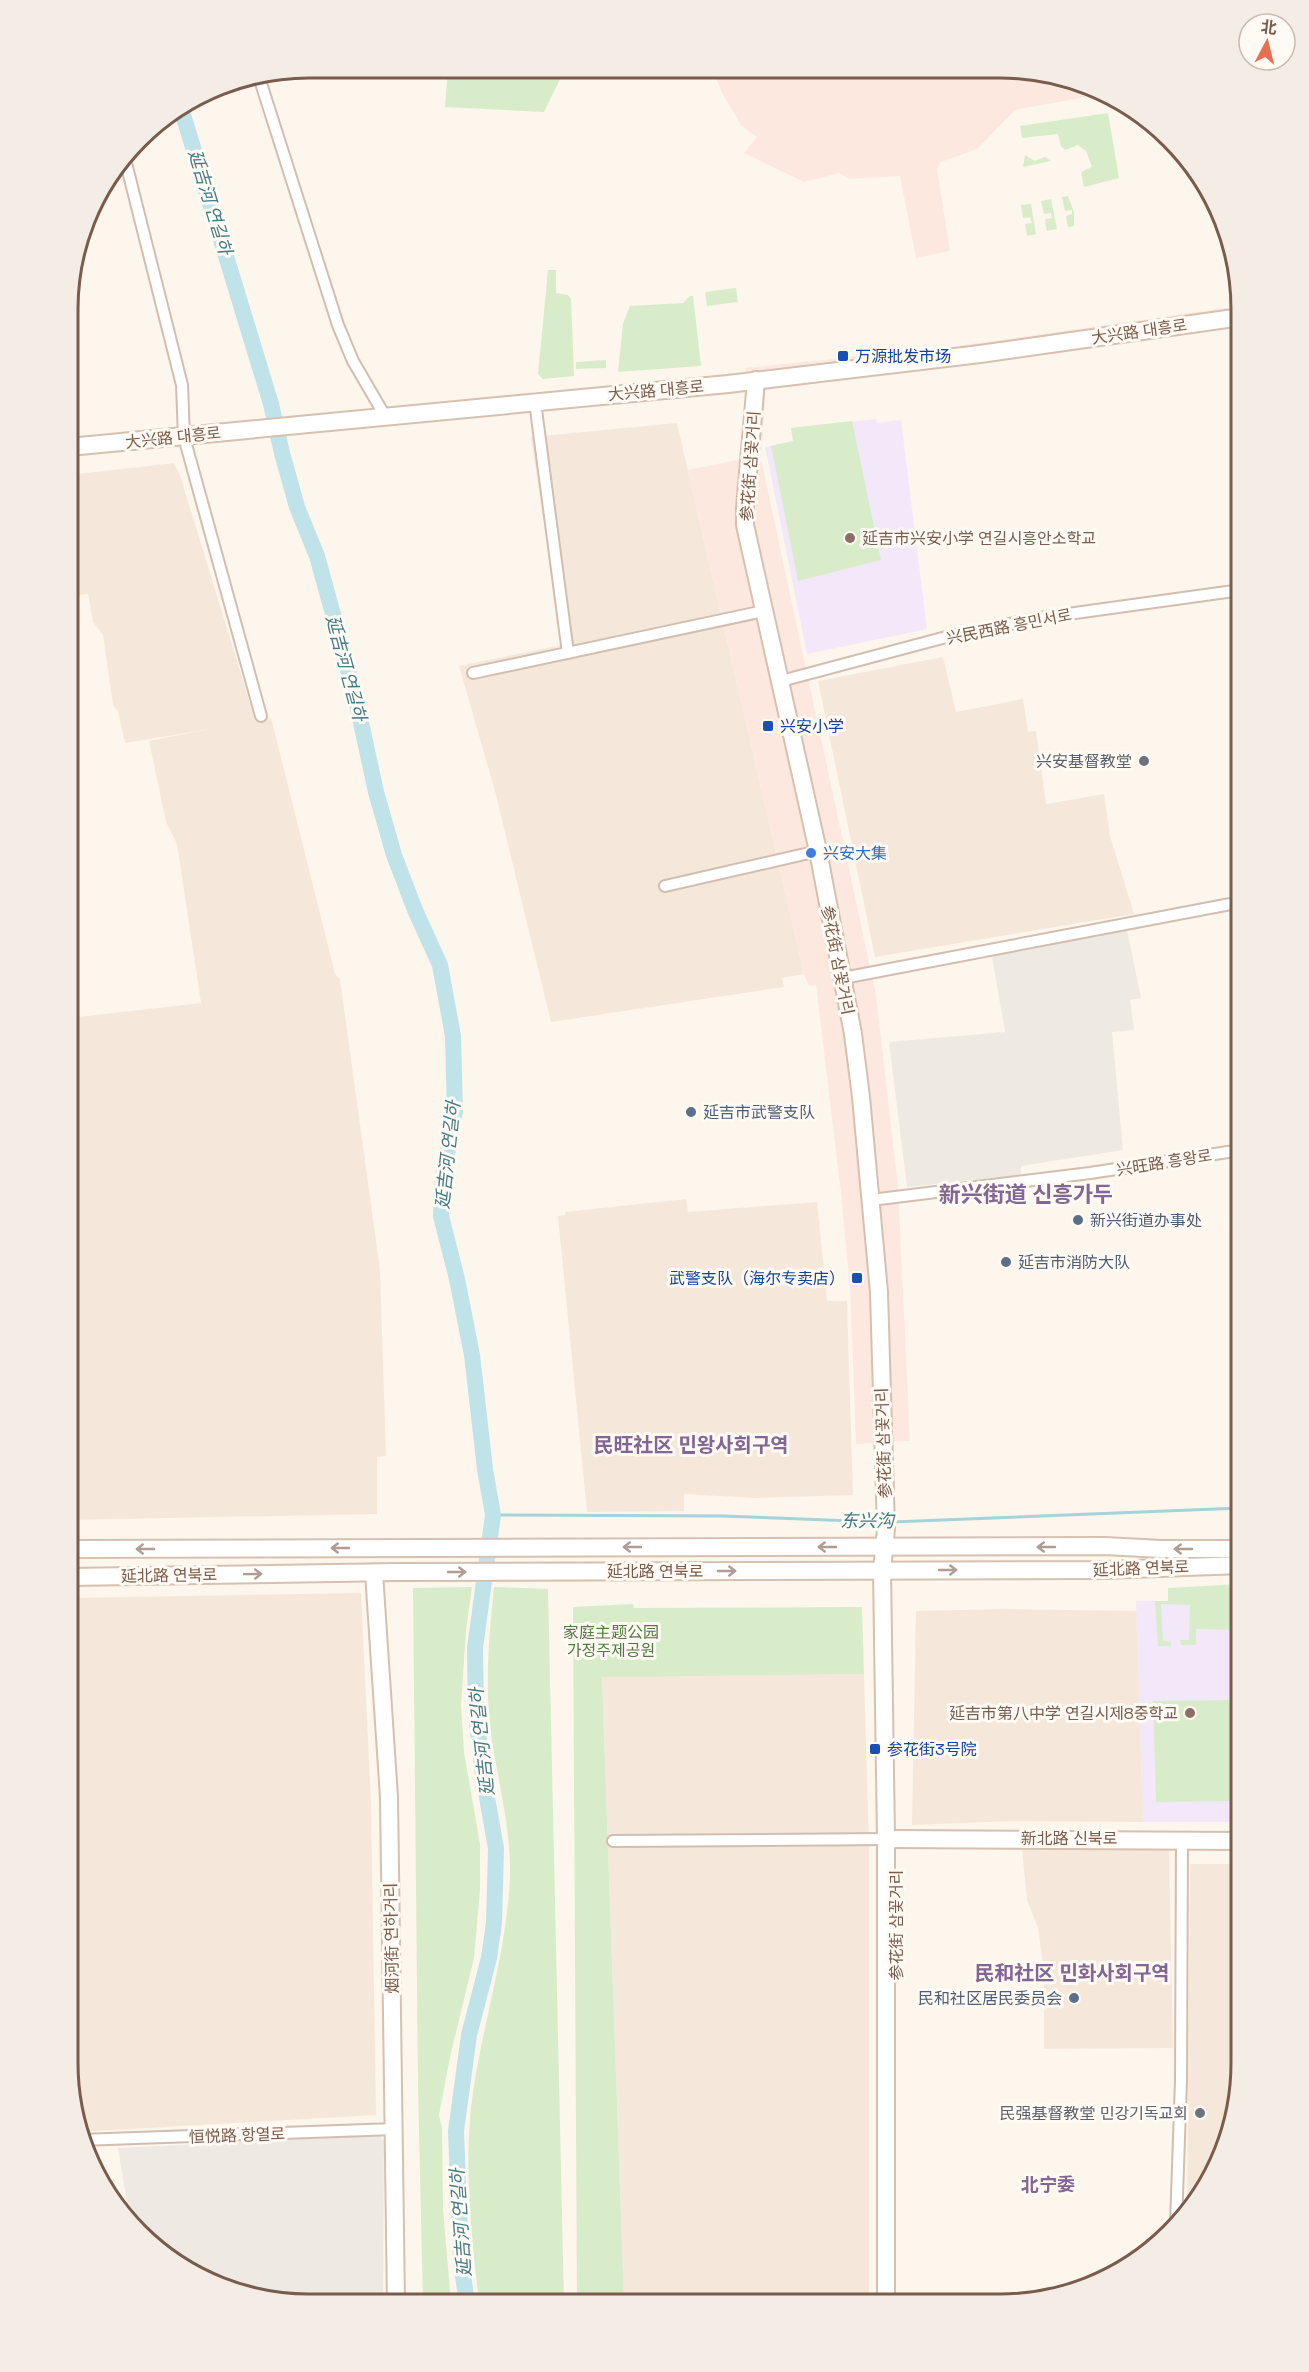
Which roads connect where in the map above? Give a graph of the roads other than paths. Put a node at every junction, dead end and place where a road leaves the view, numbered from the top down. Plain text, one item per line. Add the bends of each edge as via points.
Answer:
1 (261, 83) edge
2 (127, 167) edge
3 (1231, 319) edge
4 (756, 380) junction
5 (535, 402) junction
6 (385, 416) junction
7 (189, 436) junction
8 (78, 446) edge
9 (1231, 591) edge
10 (764, 611) junction
11 (568, 653) junction
12 (473, 673) dead end
13 (781, 681) junction
14 (261, 716) dead end
15 (818, 852) junction
16 (665, 886) dead end
17 (1231, 904) edge
18 (843, 978) junction
19 (1231, 1152) edge
20 (872, 1200) junction
21 (885, 1547) junction
22 (78, 1549) edge
23 (1231, 1549) edge
24 (1231, 1565) edge
25 (885, 1570) junction
26 (374, 1573) junction
27 (78, 1577) edge
28 (891, 1838) junction
29 (1182, 1839) junction
30 (614, 1840) dead end
31 (1231, 1840) edge
32 (395, 2129) junction
33 (91, 2140) edge
34 (1176, 2212) edge
35 (396, 2294) edge
36 (886, 2294) edge
37 (897, 2294) edge

1 - 6 street via 338,326
2 - 7 street via 182,385
3 - 4 main road, 大兴路 대흥로
4 - 5 main road, 大兴路 대흥로
4 - 10 main road, 参花街 삼꽃거리 via 745,508 747,539
5 - 6 main road, 大兴路 대흥로
5 - 11 street
6 - 7 main road, 大兴路 대흥로
7 - 8 main road, 大兴路 대흥로
7 - 14 street
9 - 13 street, 兴民西路 흥민서로 via 1039,618 950,636
10 - 11 street
10 - 13 main road, 参花街 삼꽃거리
11 - 12 street
13 - 15 main road, 参花街 삼꽃거리
15 - 16 street
15 - 18 main road, 参花街 삼꽃거리
17 - 18 street
18 - 20 main road, 参花街 삼꽃거리
19 - 20 street, 兴旺路 흥왕로
20 - 21 main road, 参花街 삼꽃거리 via 879,1292
21 -> 22 main road, 延北路 연북로
23 -> 21 main road, 延北路 연북로
21 - 25 main road, 参花街 삼꽃거리
25 -> 24 main road, 延北路 연북로
26 -> 25 main road, 延北路 연북로
25 - 28 main road, 参花街 삼꽃거리
27 -> 26 main road, 延北路 연북로
26 - 32 main road, 烟河街 연하거리 via 389,1797
28 - 29 main road, 新北路 신북로
28 - 30 street
28 - 36 main road, 参花街 삼꽃거리
28 - 37 main road, 参花街 삼꽃거리
29 - 31 main road, 新北路 신북로
29 - 34 street
32 - 33 street, 恒悦路 항열로
32 - 35 main road, 烟河街 연하거리

